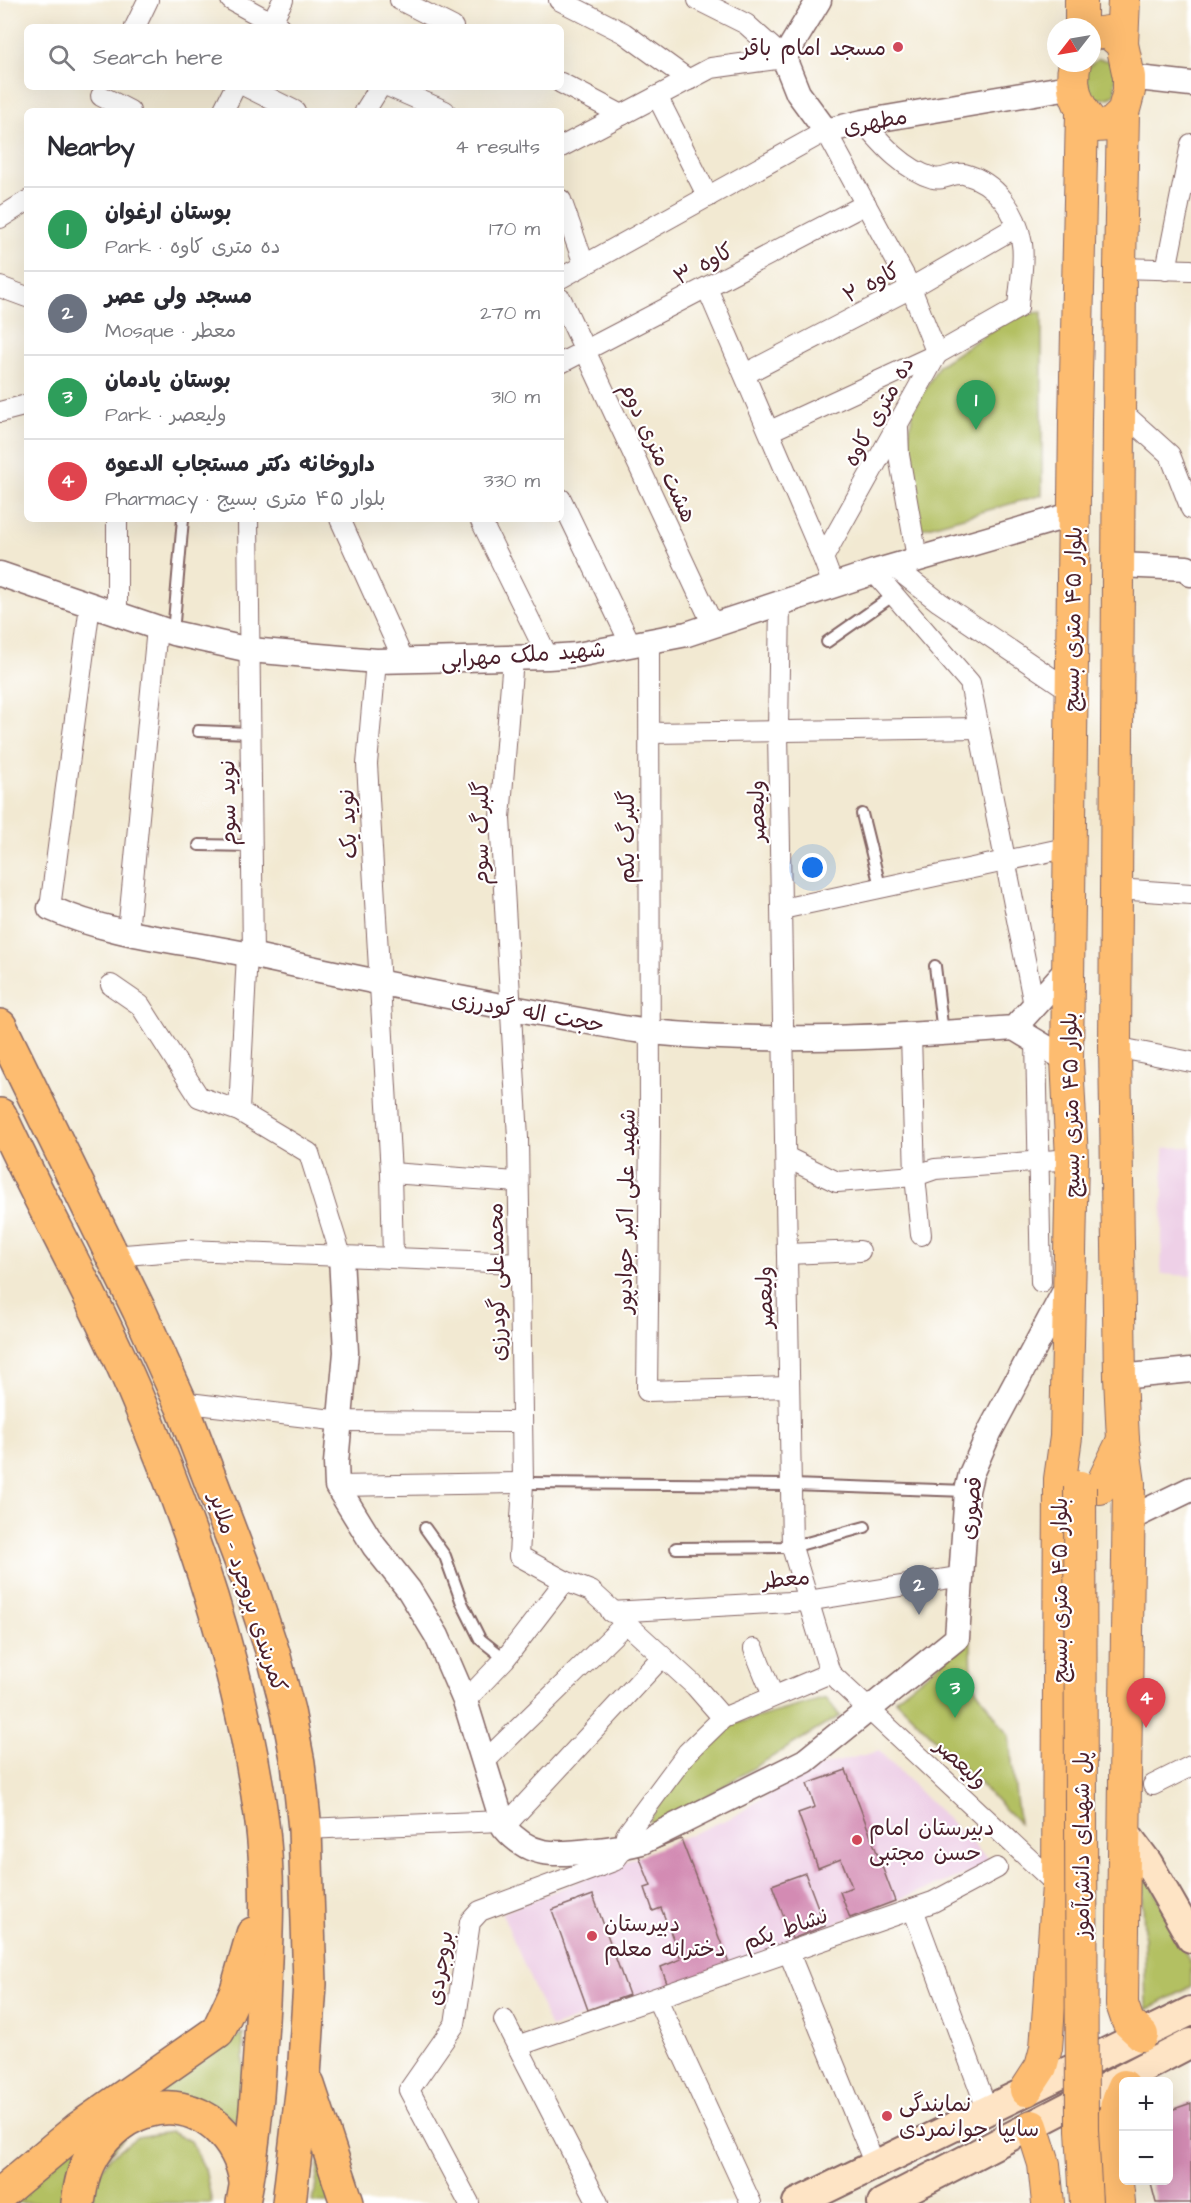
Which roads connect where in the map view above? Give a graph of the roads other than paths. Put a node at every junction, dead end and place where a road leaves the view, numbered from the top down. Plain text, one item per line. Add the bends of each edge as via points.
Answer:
1 (148, 0) edge
2 (231, 0) edge
3 (283, 0) edge
4 (400, 0) edge
5 (559, 0) edge
6 (698, 0) edge
7 (819, 0) edge
8 (1082, 0) edge
9 (1124, 0) edge
10 (422, 13) edge
11 (1081, 18) edge
12 (136, 24) edge
13 (272, 24) edge
14 (274, 24) edge
15 (446, 24) edge
16 (1101, 33) edge
17 (1122, 44) junction
18 (784, 58) junction
19 (1129, 77) junction
20 (689, 80) junction
21 (1191, 84) edge
22 (564, 85) edge
23 (1077, 87) edge
24 (234, 90) edge
25 (253, 90) edge
26 (378, 90) edge
27 (397, 90) edge
28 (657, 96) junction
29 (100, 98) edge
30 (123, 108) edge
31 (224, 108) edge
32 (289, 108) edge
33 (367, 108) edge
34 (438, 108) edge
35 (1123, 113) junction
36 (622, 115) junction
37 (862, 122) junction
38 (826, 131) junction
39 (1191, 144) edge
40 (564, 145) edge
41 (708, 197) junction
42 (866, 204) junction
43 (24, 207) edge
44 (564, 208) edge
45 (0, 218) edge
46 (1016, 227) junction
47 (584, 264) junction
48 (1120, 268) junction
49 (1166, 270) junction
50 (1191, 270) edge
51 (564, 276) edge
52 (0, 287) edge
53 (707, 288) junction
54 (911, 288) junction
55 (24, 296) edge
56 (564, 305) edge
57 (585, 351) junction
58 (937, 354) junction
59 (564, 362) edge
60 (745, 374) junction
61 (24, 406) edge
62 (1120, 410) junction
63 (0, 412) edge
64 (898, 426) junction
65 (770, 431) junction
66 (564, 505) edge
67 (1191, 509) edge
68 (1074, 514) junction
69 (117, 522) edge
70 (183, 522) edge
71 (248, 522) edge
72 (341, 522) edge
73 (481, 522) edge
74 (824, 558) junction
75 (917, 558) junction
76 (1119, 565) junction
77 (884, 569) junction
78 (0, 574) edge
79 (1191, 574) edge
80 (833, 585) junction
81 (894, 595) junction
82 (780, 602) junction
83 (90, 605) junction
84 (117, 614) junction
85 (713, 626) junction
86 (165, 630) junction
87 (827, 642) dead end
88 (640, 643) junction
89 (250, 650) junction
90 (548, 657) junction
91 (513, 659) junction
92 (376, 661) junction
93 (404, 661) junction
94 (1072, 692) junction
95 (979, 728) junction
96 (198, 731) dead end
97 (778, 731) junction
98 (251, 733) junction
99 (650, 733) junction
100 (862, 814) dead end
101 (199, 845) dead end
102 (252, 846) junction
103 (1070, 847) junction
104 (1007, 860) junction
105 (880, 886) junction
106 (1116, 889) junction
107 (1191, 894) edge
108 (50, 908) joint
109 (782, 909) junction
110 (128, 932) junction
111 (250, 955) junction
112 (935, 966) dead end
113 (1069, 967) junction
114 (380, 984) junction
115 (111, 985) dead end
116 (1034, 1005) junction
117 (511, 1008) junction
118 (0, 1026) edge
119 (1014, 1028) junction
120 (650, 1032) junction
121 (943, 1034) junction
122 (911, 1035) junction
123 (784, 1039) junction
124 (1036, 1041) junction
125 (1115, 1047) junction
126 (1067, 1060) junction
127 (1191, 1062) edge
128 (239, 1111) junction
129 (0, 1115) edge
130 (786, 1157) junction
131 (1072, 1159) junction
132 (1040, 1161) junction
133 (391, 1173) junction
134 (915, 1176) junction
135 (519, 1182) junction
136 (921, 1235) dead end
137 (860, 1251) dead end
138 (787, 1254) junction
139 (112, 1256) junction
140 (340, 1256) junction
141 (393, 1258) junction
142 (520, 1263) junction
143 (1054, 1284) junction
144 (1191, 1370) edge
145 (1120, 1377) junction
146 (789, 1387) junction
147 (180, 1402) junction
148 (341, 1420) junction
149 (522, 1422) junction
150 (1066, 1437) junction
151 (1123, 1440) junction
152 (523, 1483) junction
153 (792, 1485) junction
154 (337, 1486) junction
155 (1090, 1488) junction
156 (1191, 1489) edge
157 (968, 1491) junction
158 (1129, 1519) junction
159 (865, 1527) dead end
160 (425, 1528) dead end
161 (792, 1547) junction
162 (676, 1548) dead end
163 (963, 1576) junction
164 (566, 1581) junction
165 (807, 1601) junction
166 (618, 1618) junction
167 (754, 1649) dead end
168 (662, 1658) junction
169 (505, 1659) junction
170 (830, 1673) junction
171 (772, 1696) junction
172 (465, 1701) junction
173 (868, 1709) junction
174 (723, 1718) junction
175 (483, 1763) junction
176 (1191, 1766) edge
177 (1153, 1785) dead end
178 (503, 1824) junction
179 (305, 1830) junction
180 (1124, 1831) junction
181 (625, 1847) junction
182 (997, 1868) dead end
183 (1058, 1886) junction
184 (265, 1893) junction
185 (913, 1909) junction
186 (1191, 1938) edge
187 (789, 1953) junction
188 (657, 1999) junction
189 (504, 2020) dead end
190 (1189, 2020) edge
191 (1142, 2035) junction
192 (1191, 2043) edge
193 (517, 2046) junction
194 (1089, 2060) junction
195 (304, 2076) junction
196 (1134, 2077) edge
197 (1119, 2085) edge
198 (1026, 2090) junction
199 (1119, 2094) edge
200 (1091, 2096) junction
201 (987, 2109) junction
202 (1032, 2126) junction
203 (78, 2129) junction
204 (0, 2163) edge
205 (875, 2165) junction
206 (845, 2191) edge
207 (0, 2194) edge
208 (245, 2195) edge
209 (78, 2203) edge
210 (289, 2203) edge
211 (348, 2203) edge
212 (469, 2203) edge
213 (598, 2203) edge
214 (751, 2203) edge
215 (797, 2203) edge
216 (882, 2203) edge
217 (1048, 2203) edge
218 (1086, 2203) edge
219 (1103, 2203) edge
220 (1119, 2203) edge

1 - 12 street
2 - 13 street
3 - 14 street
4 - 10 street
5 - 20 street via 624,33
6 - 18 street via 746,24
7 - 18 street
8 - 11 main road
9 - 17 main road
10 - 15 street
16 - 17 main road via 1108,32
17 - 19 main road, بلوار ۴۵ متری بسیج
18 - 20 street via 711,68
18 - 38 street, مطهری via 798,93
19 - 21 street
19 - 35 main road, بلوار ۴۵ متری بسیج via 1130,91
20 - 28 street
22 - 36 street
23 - 35 main road via 1096,126 1110,125
23 - 37 street, مطهری
23 - 68 main road, بلوار ۴۵ متری بسیج
24 - 31 street
25 - 32 street
26 - 33 street
27 - 34 street
28 - 36 street
28 - 41 street
29 - 30 street
35 - 48 main road, بلوار ۴۵ متری بسیج
36 - 40 street
37 - 38 street, مطهری
37 - 46 street via 891,154 926,176 936,180 961,173 995,190
38 - 41 street
38 - 42 street, ده متری کاوه
39 - 49 street
41 - 47 street
42 - 53 street, کاوه ۳
42 - 54 street, ده متری کاوه
43 - 45 street
44 - 47 street
46 - 54 street, کاوه ۲
46 - 58 street via 1023,245 1018,308
47 - 51 street
48 - 49 street
48 - 62 main road, بلوار ۴۵ متری بسیج
49 - 50 street
52 - 55 street
53 - 57 street, کاوه ۳
53 - 60 street
54 - 58 street, ده متری کاوه
54 - 60 street, کاوه ۲
56 - 57 street, هشت متری دوم
57 - 59 street, کاوه ۳
57 - 85 street, هشت متری دوم
58 - 64 street, ده متری کاوه
58 - 65 street
60 - 65 street
61 - 63 street
62 - 67 street via 1170,455
62 - 76 main road, بلوار ۴۵ متری بسیج
64 - 74 street, ده متری کاوه
64 - 75 street via 898,455
65 - 74 street
66 - 88 street
68 - 75 street, شهید ملک مهرابی
68 - 94 main road, بلوار ۴۵ متری بسیج
69 - 84 street
70 - 86 lane
71 - 89 street, نوید سوم
72 - 93 street
73 - 90 street
74 - 80 street
75 - 77 street, شهید ملک مهرابی
76 - 79 street via 1186,568
76 - 106 main road, بلوار ۴۵ متری بسیج
77 - 80 street, شهید ملک مهرابی
77 - 81 street
77 - 94 street
78 - 83 street, شهید ملک مهرابی
80 - 82 street, شهید ملک مهرابی
81 - 87 lane
81 - 95 street via 970,683
82 - 85 street, شهید ملک مهرابی
82 - 97 street, ولیعصر
83 - 84 street, شهید ملک مهرابی
83 - 108 street
84 - 86 street, شهید ملک مهرابی
85 - 88 street, شهید ملک مهرابی
86 - 89 street, شهید ملک مهرابی
86 - 110 street
88 - 90 street, شهید ملک مهرابی
88 - 99 street, گلبرگ یکم
89 - 92 street, شهید ملک مهرابی
89 - 98 street, نوید سوم
90 - 91 street, شهید ملک مهرابی
91 - 93 street, شهید ملک مهرابی
91 - 117 street, گلبرگ سوم via 500,819
92 - 93 street, شهید ملک مهرابی
92 - 114 street, نوید یک via 367,764
94 - 103 main road, بلوار ۴۵ متری بسیج
95 - 97 street
95 - 104 street
96 - 98 lane
97 - 99 street
97 - 109 street, ولیعصر
98 - 102 street, نوید سوم
99 - 120 street, گلبرگ یکم
100 - 105 lane
101 - 102 lane
102 - 111 street, نوید سوم
103 - 104 street
103 - 113 main road, بلوار ۴۵ متری بسیج
104 - 105 street
104 - 116 street
105 - 109 street
106 - 107 street
106 - 125 main road, بلوار ۴۵ متری بسیج
108 - 110 street, حجت اله گودرزی via 75,919
109 - 123 street, ولیعصر
110 - 111 street, حجت اله گودرزی
111 - 114 street, حجت اله گودرزی
111 - 128 street, نوید سوم
112 - 121 lane
113 - 116 street
113 - 126 main road, بلوار ۴۵ متری بسیج
114 - 117 street, حجت اله گودرزی
114 - 133 street, نوید یک
115 - 128 street via 140,1005 199,1097
116 - 119 street
117 - 120 street, حجت اله گودرزی
117 - 135 street, محمدعلی گودرزی
118 - 139 highway, کمربندی بروجرد - ملایر
119 - 121 street, حجت اله گودرزی
119 - 124 street
120 - 123 street, حجت اله گودرزی
120 - 146 street, شهید علی اکبر جوادپور via 647,1391
121 - 122 street, حجت اله گودرزی
122 - 123 street, حجت اله گودرزی
122 - 134 street
123 - 130 street, ولیعصر
124 - 126 street
124 - 132 street
125 - 127 street
125 - 145 main road, بلوار ۴۵ متری بسیج
126 - 131 main road, بلوار ۴۵ متری بسیج
128 - 140 street via 309,1153
129 - 184 highway, کمربندی بروجرد - ملایر via 132,1387 198,1555 225,1642 249,1742 261,1818
130 - 134 street via 837,1182
130 - 138 street, ولیعصر
131 - 132 street
131 - 143 main road, بلوار ۴۵ متری بسیج
132 - 134 street via 935,1169
132 - 143 street
133 - 135 street
133 - 141 street
134 - 136 street
135 - 142 street, محمدعلی گودرزی
137 - 138 street
138 - 146 street, ولیعصر
139 - 140 street via 188,1250
139 - 147 highway, کمربندی بروجرد - ملایر
140 - 141 street
140 - 148 street via 346,1352
141 - 142 street
142 - 149 street, محمدعلی گودرزی
143 - 150 main road, بلوار ۴۵ متری بسیج
143 - 157 street, قصوری via 971,1474
144 - 145 street
145 - 151 main road, بلوار ۴۵ متری بسیج
146 - 153 street, ولیعصر
147 - 148 street
147 - 179 highway, کمربندی بروجرد - ملایر via 227,1517 273,1653 298,1763
148 - 149 street
148 - 154 street
149 - 152 street, محمدعلی گودرزی
150 - 155 main road
150 - 183 main road, بلوار ۴۵ متری بسیج via 1060,1479
151 - 155 main road
151 - 158 main road, بلوار ۴۵ متری بسیج
152 - 153 lane
152 - 154 street
152 - 164 street, محمدعلی گودرزی via 519,1556
153 - 157 lane
153 - 161 street, ولیعصر
154 - 172 street via 374,1546 409,1590 436,1636
155 - 218 main road, پل شهدای دانش‌آموز, bridge via 1082,2130
155 - 219 main road, پل شهدای دانش‌آموز via 1098,2107
156 - 158 street
157 - 163 street, قصوری
158 - 180 main road, بلوار ۴۵ متری بسیج
159 - 161 lane
160 - 169 lane via 445,1556 480,1639
161 - 162 lane
161 - 165 street, ولیعصر
163 - 165 street, معطر
163 - 173 street, قصوری via 957,1638
164 - 166 street via 591,1591
164 - 169 street
165 - 166 street, معطر
165 - 170 street, ولیعصر
166 - 168 street
166 - 175 street
167 - 171 street
168 - 174 street via 695,1686
168 - 178 street
169 - 172 street
170 - 171 street
170 - 173 street, ولیعصر
171 - 174 street
172 - 175 street
173 - 181 street, قصوری via 804,1761
173 - 183 street, ولیعصر
174 - 181 street via 687,1753 626,1835
175 - 178 street
176 - 177 street
178 - 179 street
178 - 181 street, قصوری via 515,1840 542,1852
179 - 195 highway, کمربندی بروجرد - ملایر via 310,1984
180 - 186 main road via 1148,1863
180 - 191 main road, بلوار ۴۵ متری بسیج via 1122,2004 1128,2022
181 - 212 street, بروجردی via 614,1861 480,1911 470,1922 455,2024 409,2090
182 - 185 street, نشاط یکم
183 - 198 main road, بلوار ۴۵ متری بسیج via 1046,2048 1041,2067
184 - 203 highway via 237,1990 218,2031
184 - 208 highway, کمربندی بروجرد - ملایر via 259,2071
185 - 187 street, نشاط یکم
185 - 201 street
187 - 188 street, نشاط یکم
187 - 205 street
188 - 193 street, نشاط یکم
188 - 214 street
189 - 193 street
190 - 191 main road
191 - 194 main road
192 - 196 main road
193 - 213 street
194 - 198 main road
194 - 200 main road
195 - 210 highway, کمربندی بروجرد - ملایر
195 - 211 highway
197 - 200 main road
198 - 201 main road
199 - 220 main road via 1112,2122
200 - 202 main road
201 - 205 main road
202 - 216 main road
202 - 217 main road via 1044,2164
203 - 204 highway
203 - 207 highway
205 - 206 main road
206 - 215 main road
208 - 209 highway via 244,2170 225,2135 195,2111 159,2109 128,2118 105,2138 88,2163

